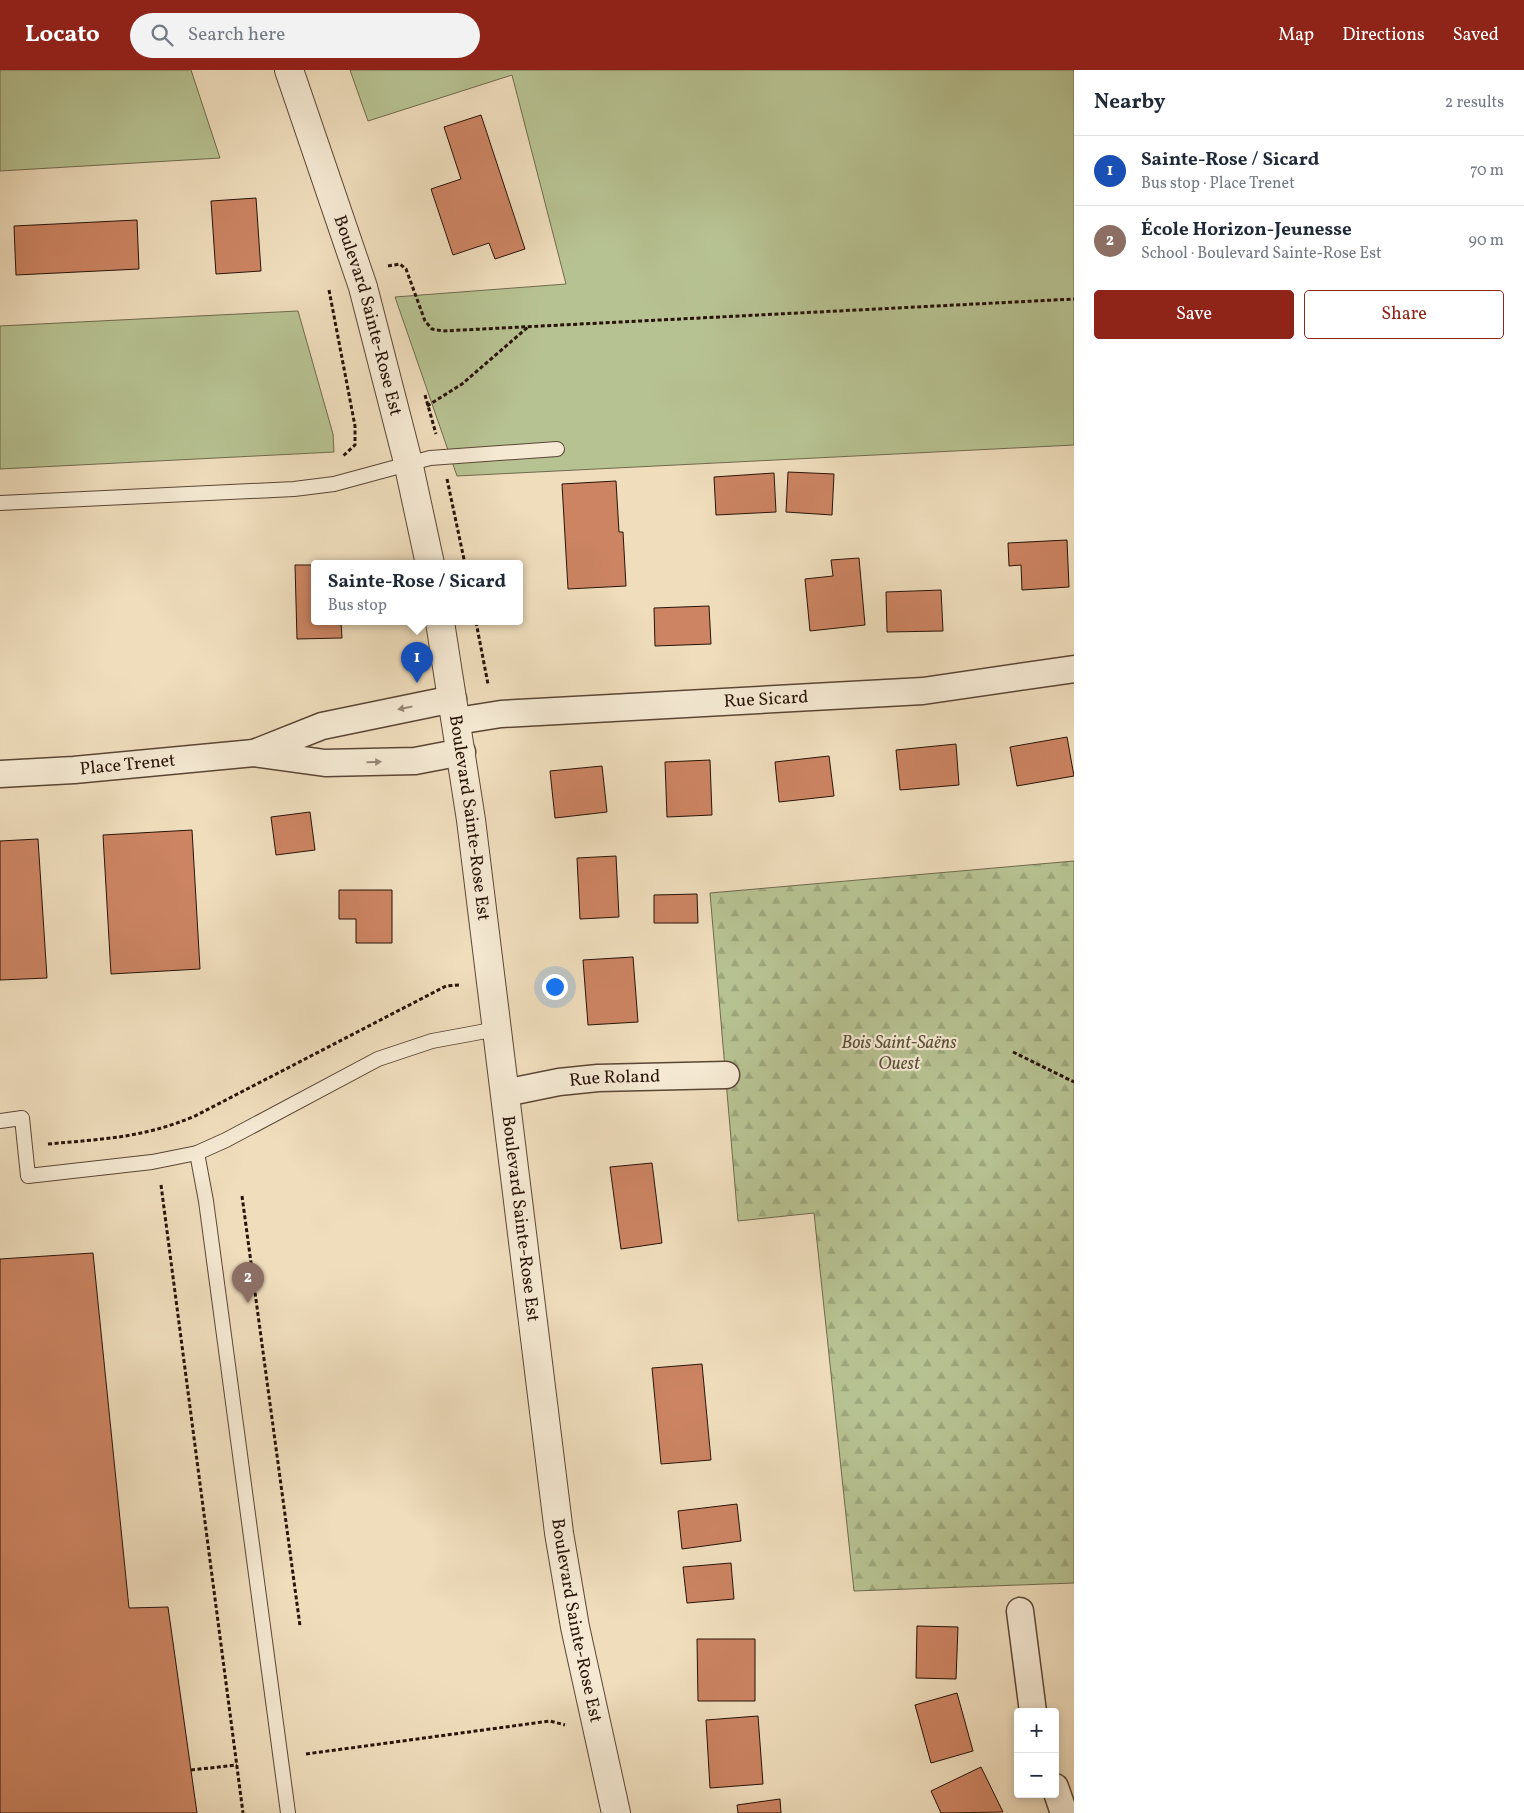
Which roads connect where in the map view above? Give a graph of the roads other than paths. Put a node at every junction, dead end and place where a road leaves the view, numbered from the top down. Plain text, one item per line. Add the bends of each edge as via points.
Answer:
1 (289, 70) edge
2 (557, 449) dead end
3 (408, 462) junction
4 (0, 503) edge
5 (429, 560) edge
6 (441, 625) edge
7 (1074, 669) edge
8 (455, 710) junction
9 (462, 752) junction
10 (254, 753) junction
11 (0, 774) edge
12 (497, 1029) junction
13 (726, 1075) dead end
14 (505, 1093) junction
15 (0, 1121) edge
16 (197, 1153) junction
17 (1020, 1611) dead end
18 (1032, 1708) edge
19 (1059, 1798) edge
20 (288, 1813) edge
21 (616, 1813) edge
22 (1064, 1813) edge

1 - 3 street, Boulevard Sainte-Rose Est via 359,274
2 - 3 lane via 442,456
3 - 4 lane via 334,484 303,488
3 - 5 street, Boulevard Sainte-Rose Est
6 - 8 street, Boulevard Sainte-Rose Est
7 - 8 street, Rue Sicard via 923,691 502,714
8 - 9 street, Boulevard Sainte-Rose Est
8 -> 10 street, Place Trenet via 322,726
10 -> 9 street, Place Trenet via 325,763 415,761
9 - 12 street, Boulevard Sainte-Rose Est
10 - 11 street, Place Trenet
12 - 14 street, Boulevard Sainte-Rose Est
12 - 16 lane via 432,1040 378,1059
13 - 14 street, Rue Roland via 598,1078
14 - 21 street, Boulevard Sainte-Rose Est via 565,1570
15 - 16 lane via 22,1118 28,1176 152,1162
16 - 20 lane
17 - 18 street
19 - 22 street

